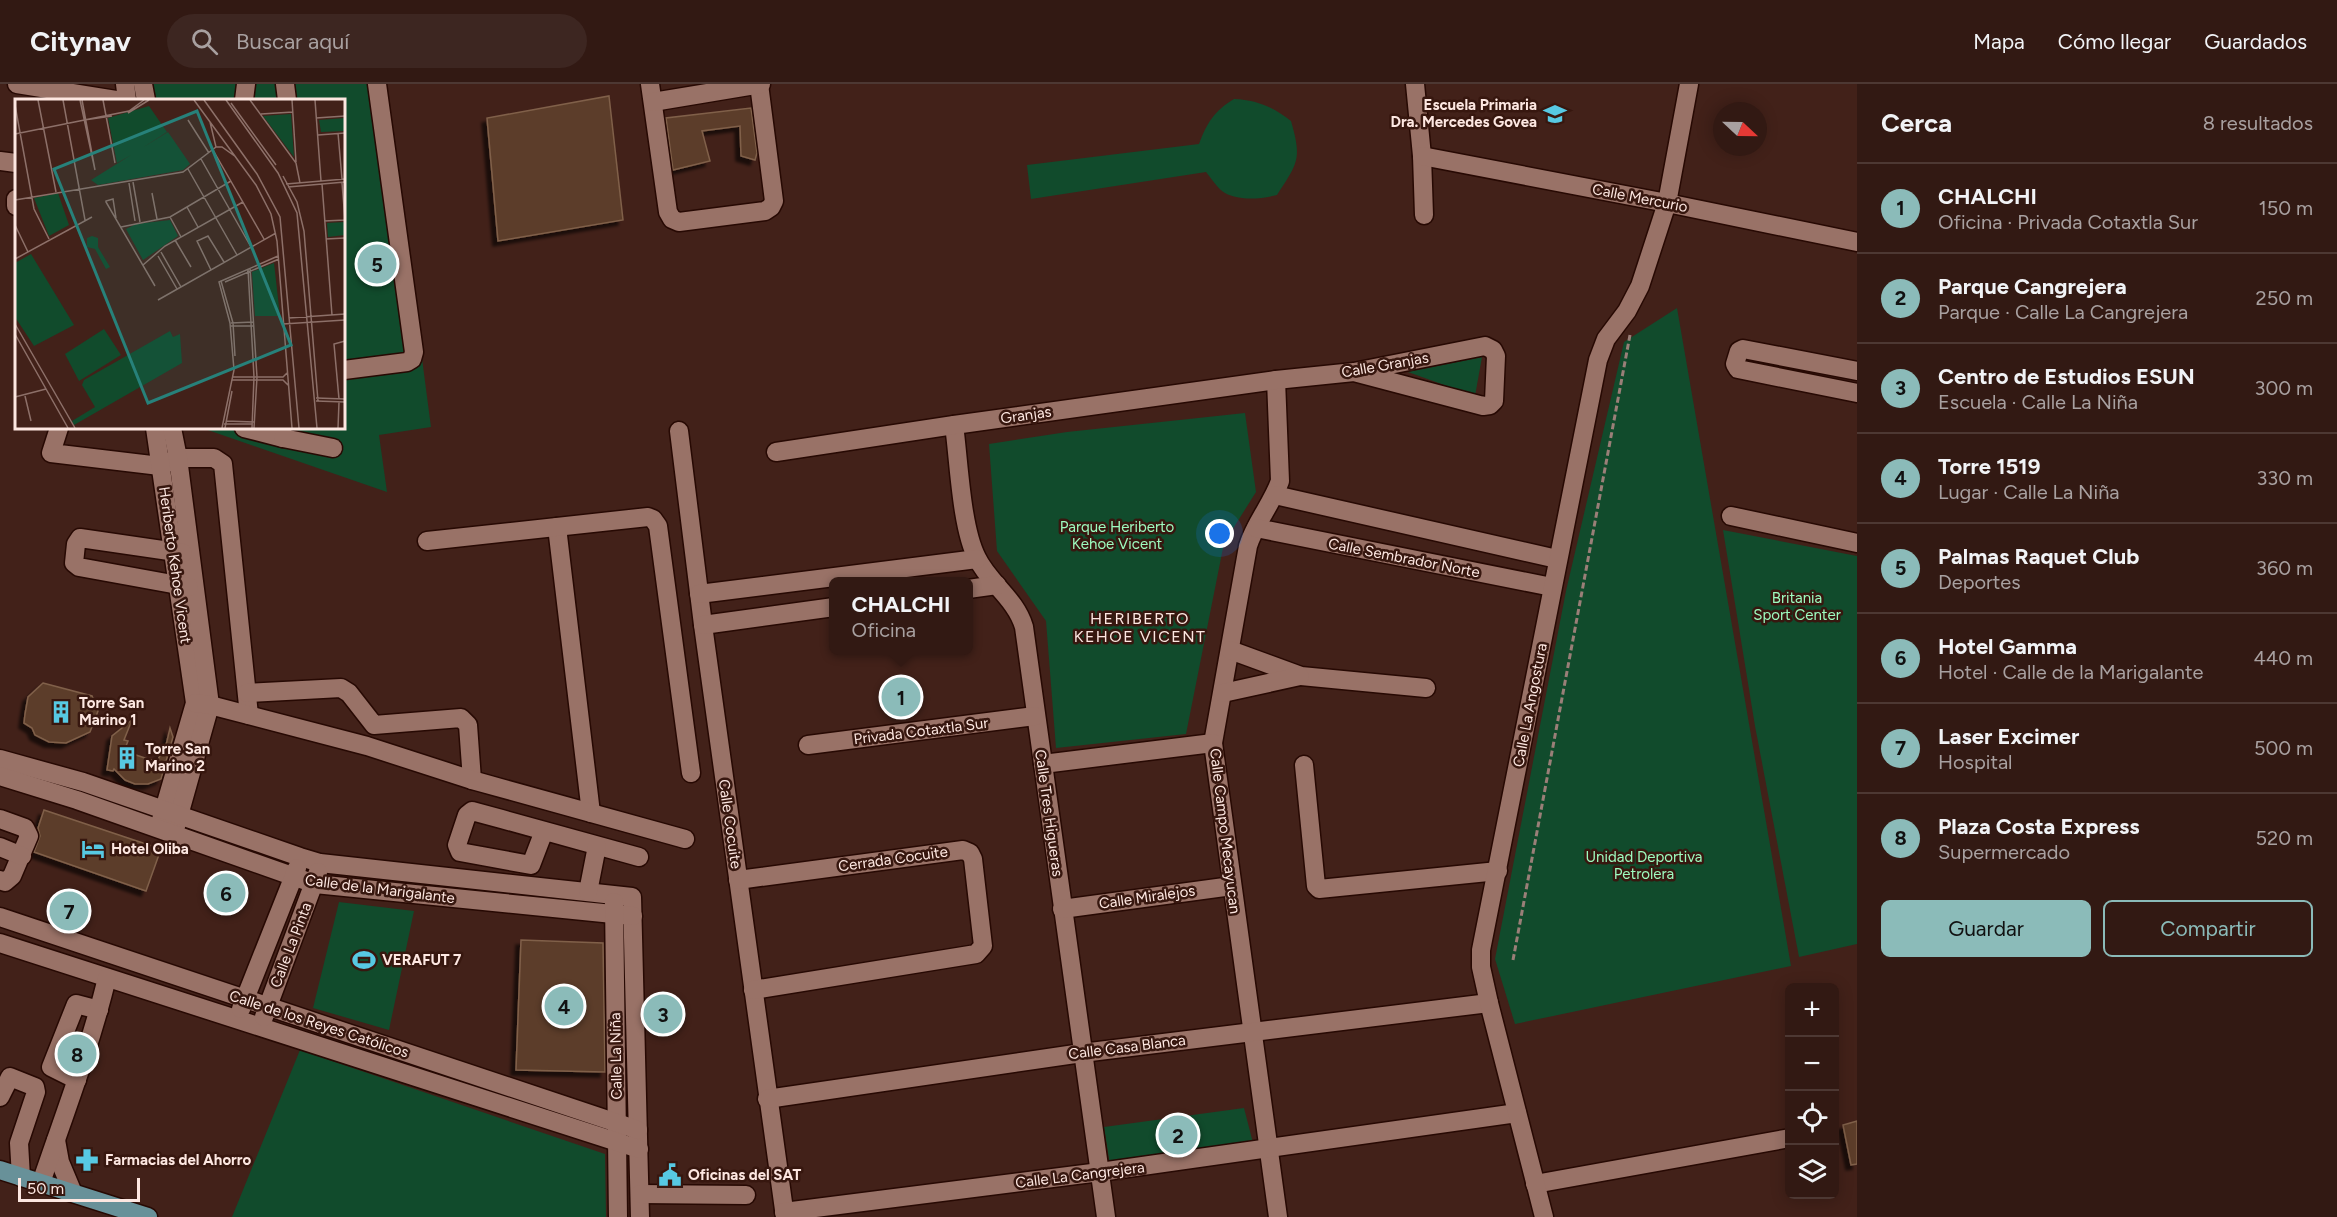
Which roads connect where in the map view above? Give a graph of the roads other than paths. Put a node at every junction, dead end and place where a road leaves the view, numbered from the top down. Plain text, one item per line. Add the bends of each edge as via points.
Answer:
1 (16, 84) edge
2 (125, 84) edge
3 (144, 84) edge
4 (246, 84) edge
5 (285, 84) edge
6 (377, 84) edge
7 (650, 84) edge
8 (760, 84) edge
9 (1414, 84) edge
10 (1689, 84) edge
11 (109, 96) edge
12 (127, 99) edge
13 (146, 99) edge
14 (244, 99) edge
15 (287, 99) edge
16 (652, 102) junction
17 (1422, 156) junction
18 (0, 161) edge
19 (15, 163) edge
20 (1666, 202) junction
21 (1424, 215) dead end
22 (1857, 242) edge
23 (345, 370) edge
24 (1857, 371) edge
25 (1354, 372) junction
26 (1276, 381) junction
27 (1857, 393) edge
28 (954, 425) junction
29 (59, 429) edge
30 (161, 429) edge
31 (162, 429) edge
32 (252, 429) edge
33 (679, 431) dead end
34 (283, 433) edge
35 (333, 448) dead end
36 (776, 452) dead end
37 (178, 458) junction
38 (160, 466) junction
39 (1275, 495) junction
40 (1731, 516) dead end
41 (557, 527) junction
42 (1256, 528) junction
43 (1421, 528) junction
44 (427, 541) dead end
45 (1857, 543) edge
46 (182, 553) junction
47 (977, 559) junction
48 (1412, 559) junction
49 (1557, 559) junction
50 (834, 577) edge
51 (829, 578) edge
52 (997, 585) junction
53 (186, 587) junction
54 (1552, 587) junction
55 (973, 588) edge
56 (699, 594) junction
57 (829, 608) edge
58 (703, 625) junction
59 (1230, 650) junction
60 (1301, 676) junction
61 (1426, 688) dead end
62 (247, 693) junction
63 (1223, 693) junction
64 (203, 704) junction
65 (249, 715) junction
66 (1035, 716) junction
67 (374, 725) junction
68 (1213, 742) junction
69 (808, 745) dead end
70 (367, 746) junction
71 (0, 759) edge
72 (1043, 764) junction
73 (1304, 765) dead end
74 (691, 773) dead end
75 (0, 776) edge
76 (472, 780) junction
77 (83, 782) junction
78 (77, 800) junction
79 (172, 812) junction
80 (591, 813) junction
81 (0, 819) edge
82 (165, 831) junction
83 (544, 831) junction
84 (685, 839) dead end
85 (597, 846) junction
86 (0, 847) edge
87 (22, 856) junction
88 (300, 857) junction
89 (639, 858) dead end
90 (320, 863) junction
91 (1498, 872) junction
92 (294, 878) junction
93 (0, 880) edge
94 (738, 880) junction
95 (315, 884) junction
96 (1232, 886) junction
97 (588, 892) junction
98 (613, 894) junction
99 (632, 897) joint
100 (1062, 909) junction
101 (615, 914) junction
102 (633, 916) junction
103 (0, 917) edge
104 (0, 943) edge
105 (107, 978) junction
106 (753, 990) junction
107 (245, 1000) junction
108 (1489, 1003) junction
109 (268, 1007) junction
110 (99, 1010) junction
111 (236, 1020) junction
112 (260, 1027) junction
113 (1252, 1031) junction
114 (1082, 1053) junction
115 (77, 1080) junction
116 (0, 1097) edge
117 (767, 1099) junction
118 (1517, 1113) junction
119 (617, 1122) junction
120 (638, 1130) junction
121 (56, 1138) junction
122 (1785, 1139) edge
123 (616, 1142) junction
124 (639, 1149) junction
125 (1268, 1149) junction
126 (0, 1170) edge
127 (1100, 1172) junction
128 (21, 1177) junction
129 (41, 1183) junction
130 (1535, 1184) junction
131 (73, 1193) junction
132 (640, 1194) junction
133 (746, 1195) dead end
134 (784, 1215) edge
135 (148, 1217) edge
136 (618, 1217) edge
137 (640, 1217) edge
138 (1106, 1217) edge
139 (1278, 1217) edge
140 (1544, 1217) edge

1 - 11 street
2 - 12 street
3 - 13 street
4 - 14 street
5 - 15 street
6 - 23 street via 414,352 407,362
7 - 16 street
8 - 16 street
8 - 16 street via 774,201 765,211 679,222 672,219
9 - 17 street
10 - 20 street, Calle La Angostura
17 - 20 street, Calle Mercurio
17 - 21 street
18 - 19 street
20 - 22 street, Calle Mercurio
20 - 49 street, Calle La Angostura via 1634,299 1601,350
24 - 27 street via 1743,349 1735,364 1737,369
25 - 25 street, Calle Granjas via 1483,406 1494,401 1496,356 1485,346
25 - 26 street, Calle Granjas
26 - 28 street, Granjas
26 - 39 street, Calle Campo Mecayucan via 1281,471
28 - 36 street, Granjas
28 - 47 street, Calle Tres Higueras via 968,531
29 - 38 street via 51,453
30 - 38 street, Heriberto Kehoe Vicent
31 - 37 street
32 - 34 street
33 - 56 street, Calle Cocuite
34 - 35 street
37 - 38 street
37 - 46 street
37 - 62 street via 214,458 223,464
38 - 46 street, Heriberto Kehoe Vicent
39 - 42 street, Calle Campo Mecayucan
39 - 43 street, Calle Sembrador Norte
40 - 45 street
41 - 44 street
41 - 74 street via 648,517 656,522
41 - 80 street
42 - 48 street, Calle Sembrador Norte
42 - 59 street, Calle Campo Mecayucan via 1248,546
43 - 48 street
43 - 49 street, Calle Sembrador Norte
46 - 53 street, Heriberto Kehoe Vicent
46 - 53 street via 80,538 74,563
47 - 50 street
47 - 52 street, Calle Tres Higueras
48 - 54 street, Calle Sembrador Norte
49 - 54 street, Calle La Angostura
51 - 56 street
52 - 55 street
52 - 66 street, Calle Tres Higueras via 1021,618
53 - 64 street, Heriberto Kehoe Vicent
54 - 91 street, Calle La Angostura
56 - 58 street, Calle Cocuite
57 - 58 street
58 - 94 street, Calle Cocuite
59 - 60 street
59 - 63 street, Calle Campo Mecayucan
60 - 61 street
60 - 63 street
62 - 65 street
62 - 67 street via 341,688
63 - 68 street, Calle Campo Mecayucan
64 - 65 street
64 - 79 street
65 - 70 street
66 - 69 street, Privada Cotaxtla Sur
66 - 72 street, Calle Tres Higueras
67 - 70 street
67 - 76 street via 464,719 468,725
68 - 72 street
68 - 96 street, Calle Campo Mecayucan
70 - 76 street
71 - 77 street, Calle de la Marigalante
72 - 100 street, Calle Tres Higueras
73 - 91 street via 1319,889
75 - 78 street, Calle de la Marigalante
76 - 80 street
77 - 78 street
77 - 79 street, Calle de la Marigalante
78 - 82 street, Calle de la Marigalante
79 - 82 street
79 - 88 street, Calle de la Marigalante
80 - 84 street
81 - 87 street via 25,828 28,836
82 - 92 street, Calle de la Marigalante
83 - 83 street via 472,811 467,815 457,849 531,865
83 - 85 street
85 - 89 street
85 - 97 street
86 - 87 street
87 - 93 street via 12,876 5,882
88 - 90 street, Calle de la Marigalante
88 - 92 street, Calle La Pinta
90 - 95 street, Calle La Pinta
90 - 97 street, Calle de la Marigalante
91 - 108 street, Calle La Angostura via 1480,959
92 - 95 street, Calle de la Marigalante
92 - 107 street, Calle La Pinta
94 - 106 street, Calle Cocuite
94 - 106 street, Cerrada Cocuite via 963,850 973,859 983,946 976,954
95 - 101 street, Calle de la Marigalante
95 - 109 street, Calle La Pinta
96 - 100 street, Calle Miralejos
96 - 113 street, Calle Campo Mecayucan
97 - 98 street, Calle de la Marigalante
98 - 99 street, Calle de la Marigalante
98 - 101 street, Calle La Niña
99 - 102 street, Calle La Niña
100 - 114 street, Calle Tres Higueras
101 - 102 street, Calle de la Marigalante
101 - 119 street, Calle La Niña
102 - 120 street, Calle La Niña
103 - 107 street, Calle de los Reyes Católicos
104 - 105 street, Calle de los Reyes Católicos
105 - 110 street
105 - 111 street, Calle de los Reyes Católicos
106 - 117 street, Calle Cocuite
107 - 109 street, Calle de los Reyes Católicos
107 - 111 street, Calle La Pinta
108 - 113 street, Calle Casa Blanca
108 - 118 street, Calle La Angostura
109 - 112 street, Calle La Pinta
109 - 119 street, Calle de los Reyes Católicos
110 - 115 street
110 - 115 street via 76,1004 51,1067
111 - 112 street, Calle de los Reyes Católicos
112 - 123 street, Calle de los Reyes Católicos
113 - 114 street, Calle Casa Blanca
113 - 125 street, Calle Campo Mecayucan
114 - 117 street, Calle Casa Blanca
114 - 127 street, Calle Tres Higueras
115 - 121 street
116 - 128 street via 10,1077 35,1087 20,1143
117 - 134 street, Calle Cocuite
118 - 125 street, Calle La Cangrejera
118 - 130 street, Calle La Angostura
119 - 120 street, Calle de los Reyes Católicos
119 - 123 street, Calle La Niña
120 - 124 street, Calle La Niña
121 - 129 street
121 - 131 street via 60,1162
122 - 130 street
123 - 124 street, Calle de los Reyes Católicos
123 - 136 street, Calle La Niña
124 - 132 street, Calle La Niña
125 - 127 street, Calle La Cangrejera
125 - 139 street, Calle Campo Mecayucan
126 - 128 main road
127 - 134 street, Calle La Cangrejera
127 - 138 street, Calle Tres Higueras
128 - 129 main road
129 - 131 main road
130 - 140 street, Calle La Angostura
131 - 135 main road
132 - 133 street
132 - 137 street, Calle La Niña

